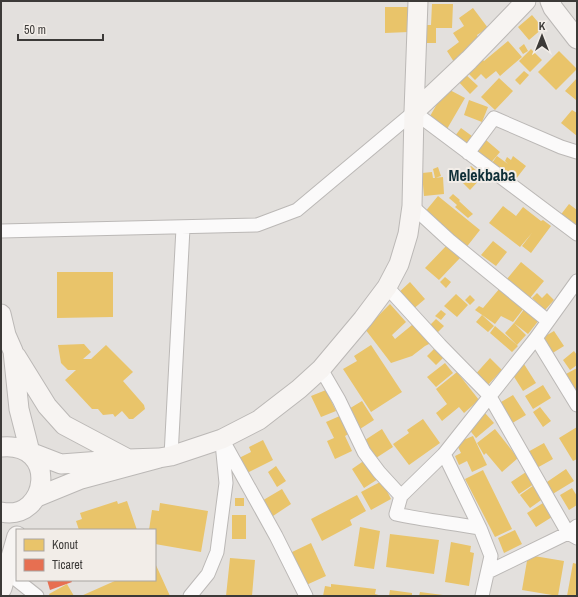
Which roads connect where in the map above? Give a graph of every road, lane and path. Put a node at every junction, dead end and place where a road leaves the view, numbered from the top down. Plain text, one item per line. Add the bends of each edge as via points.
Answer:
1 (418, 1) edge
2 (526, 1) edge
3 (550, 1) edge
4 (577, 39) edge
5 (414, 112) junction
6 (577, 152) edge
7 (468, 153) junction
8 (412, 206) junction
9 (183, 228) junction
10 (1, 231) edge
11 (577, 234) edge
12 (577, 281) edge
13 (387, 287) junction
14 (1, 314) edge
15 (548, 321) junction
16 (536, 338) junction
17 (13, 351) junction
18 (321, 369) junction
19 (489, 395) junction
20 (577, 405) edge
21 (222, 439) junction
22 (1, 447) edge
23 (30, 452) junction
24 (444, 454) junction
25 (165, 457) junction
26 (128, 459) junction
27 (401, 496) junction
28 (35, 499) junction
29 (1, 512) edge
30 (480, 528) junction
31 (20, 529) edge
32 (574, 532) edge
33 (16, 538) edge
34 (488, 572) junction
35 (3, 584) edge
36 (37, 596) edge
37 (190, 596) edge
38 (306, 596) edge
39 (482, 596) edge

1 - 5 street
2 - 5 street via 470,60
3 - 4 street
5 - 7 street
5 - 8 street
5 - 9 street via 297,210 257,225
6 - 7 street via 494,118
7 - 11 street
8 - 13 street via 408,234 399,264
8 - 15 street
9 - 10 street
9 - 25 street
12 - 15 street
13 - 18 street
13 - 19 street
14 - 17 street via 6,336
15 - 16 street
16 - 19 street
16 - 20 street
17 - 23 street via 19,409
17 - 26 street via 47,406 64,424
18 - 21 street via 260,420
18 - 27 street via 364,452
19 - 24 street
19 - 32 street
21 - 25 street
21 - 37 street via 226,482 217,552 208,574
21 - 38 street
22 - 23 street via 20,447
23 - 26 street via 62,464
23 - 28 street via 40,468 40,488
24 - 27 street
24 - 30 street
25 - 26 street
25 - 28 street via 81,479
27 - 30 street via 396,514
28 - 29 street via 26,508 16,512
28 - 31 street
30 - 34 street via 491,556
32 - 34 street
33 - 35 street
34 - 39 street
35 - 36 street

